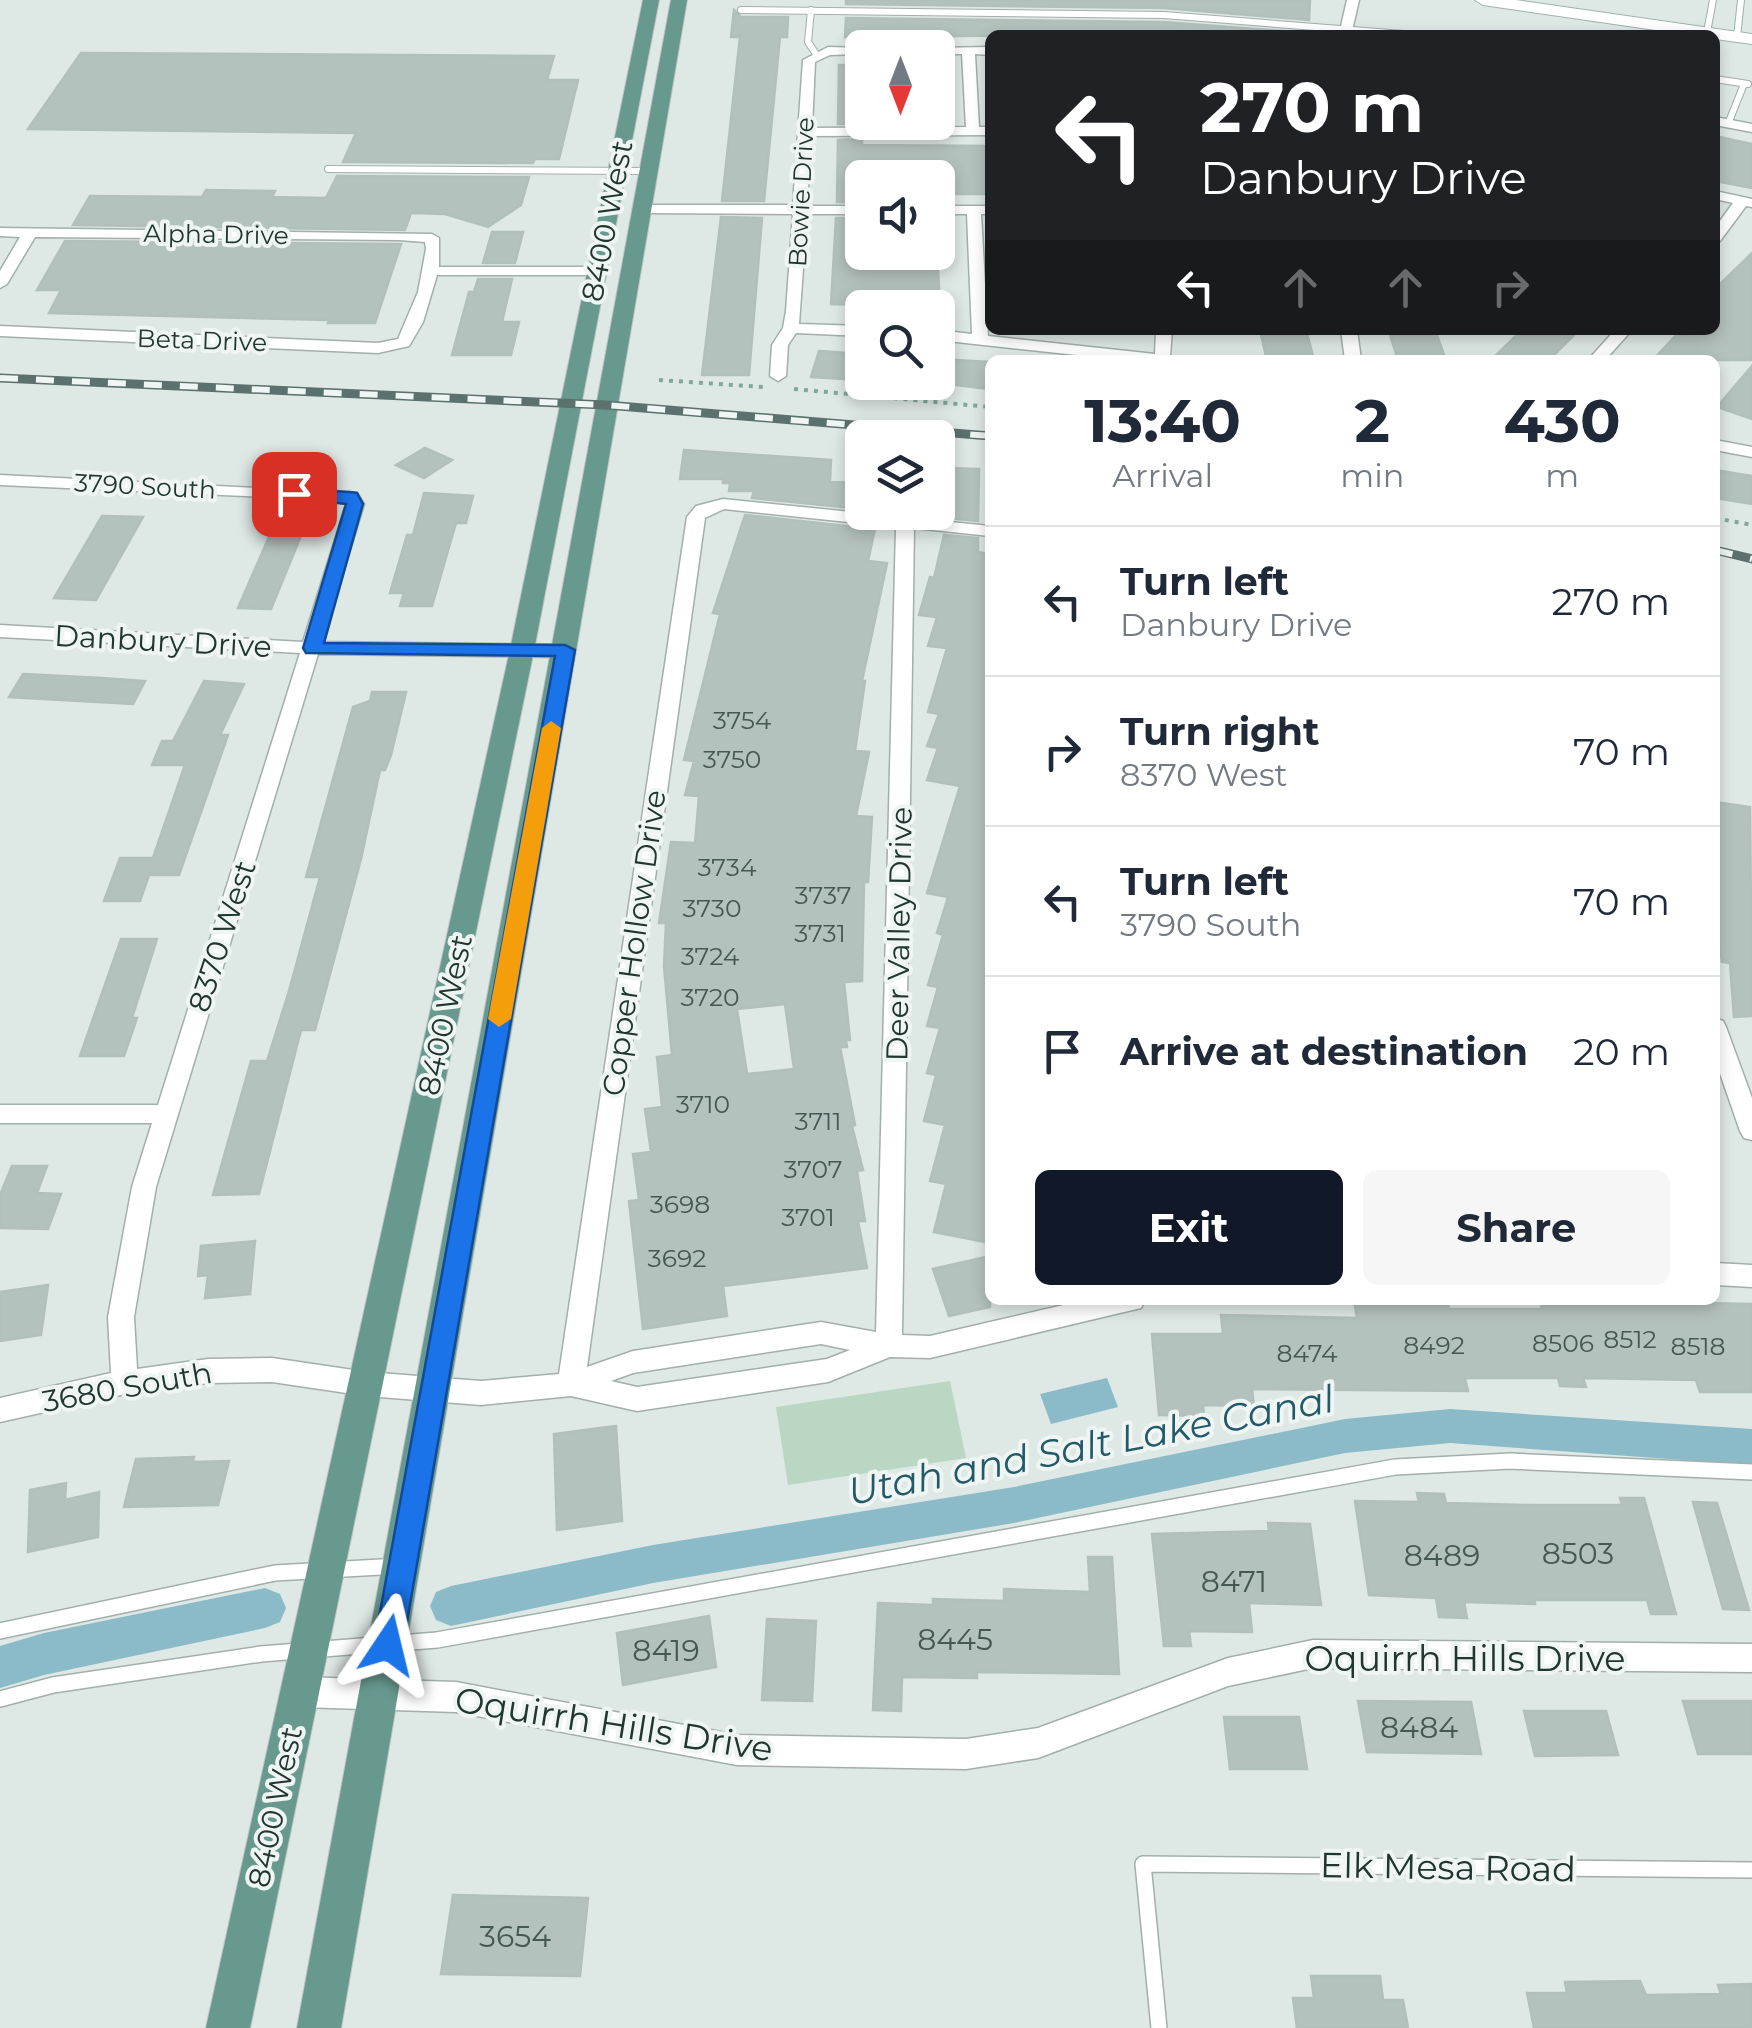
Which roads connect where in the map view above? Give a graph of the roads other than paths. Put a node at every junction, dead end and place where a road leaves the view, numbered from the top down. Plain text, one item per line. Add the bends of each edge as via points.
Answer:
1 (652, 0) edge
2 (678, 0) edge
3 (1353, 0) edge
4 (1483, 0) edge
5 (1713, 0) edge
6 (1742, 0) edge
7 (741, 10) dead end
8 (811, 10) junction
9 (1334, 30) edge
10 (1346, 30) edge
11 (1692, 30) edge
12 (1706, 30) edge
13 (1744, 38) edge
14 (955, 50) edge
15 (968, 50) junction
16 (845, 51) edge
17 (985, 51) edge
18 (816, 54) junction
19 (1720, 79) edge
20 (1748, 84) edge
21 (1722, 122) edge
22 (1752, 128) edge
23 (805, 132) junction
24 (973, 132) junction
25 (985, 132) edge
26 (328, 169) dead end
27 (632, 171) junction
28 (1720, 196) edge
29 (1747, 202) edge
30 (640, 210) junction
31 (801, 210) junction
32 (845, 210) edge
33 (955, 210) edge
34 (982, 210) edge
35 (0, 232) edge
36 (30, 232) junction
37 (1720, 232) edge
38 (431, 270) junction
39 (597, 271) junction
40 (0, 284) edge
41 (791, 328) junction
42 (845, 330) edge
43 (0, 331) edge
44 (1619, 335) edge
45 (955, 337) edge
46 (980, 340) junction
47 (1118, 355) edge
48 (1601, 355) edge
49 (776, 384) road end
50 (1720, 445) edge
51 (1752, 452) edge
52 (0, 480) edge
53 (350, 497) joint
54 (845, 515) edge
55 (955, 527) edge
56 (906, 530) edge
57 (985, 530) edge
58 (0, 631) edge
59 (312, 648) junction
60 (522, 650) junction
61 (565, 650) junction
62 (1720, 1041) edge
63 (0, 1114) edge
64 (165, 1114) junction
65 (1752, 1132) edge
66 (1720, 1274) edge
67 (1752, 1276) edge
68 (1111, 1305) edge
69 (889, 1346) junction
70 (125, 1382) junction
71 (368, 1384) junction
72 (571, 1384) junction
73 (432, 1391) junction
74 (0, 1410) edge
75 (1752, 1472) edge
76 (402, 1566) junction
77 (326, 1570) junction
78 (0, 1632) edge
79 (388, 1645) junction
80 (308, 1652) junction
81 (1752, 1658) edge
82 (300, 1692) junction
83 (380, 1692) junction
84 (0, 1699) edge
85 (1752, 1870) edge
86 (228, 2028) edge
87 (319, 2028) edge
88 (1159, 2028) edge

1 - 27 main road, 8400 West
2 - 27 main road, 8400 West
3 - 10 street
4 - 11 street
5 - 12 lane
6 - 13 lane
7 - 8 lane
8 - 9 lane via 1126,13
8 - 18 lane via 808,45
14 - 15 street
15 - 17 street
15 - 24 street
16 - 18 street
18 - 23 street, Bowie Drive via 809,60
19 - 20 lane
20 - 21 lane
21 - 22 street
23 - 24 street
23 - 31 street, Bowie Drive
24 - 25 street
26 - 27 lane
27 - 30 main road, 8400 West
27 - 39 main road, 8400 West
28 - 29 street
29 - 37 street
30 - 31 street
30 - 61 main road, 8400 West
31 - 32 street
31 - 41 street, Bowie Drive
33 - 34 street
34 - 46 street
35 - 36 street, Alpha Drive
36 - 38 street, Alpha Drive via 432,238
36 - 40 street
38 - 39 street
38 - 43 street, Beta Drive via 404,343 378,348
39 - 60 main road, 8400 West
41 - 42 street
41 - 49 street, Bowie Drive via 780,345
44 - 48 street
45 - 46 street
46 - 47 street
50 - 51 street
52 - 53 street, 3790 South
53 - 59 street, 8370 West via 355,512
54 - 72 street, Copper Hollow Drive via 723,504 707,508 693,525
55 - 57 street
56 - 69 street, Deer Valley Drive
58 - 59 street, Danbury Drive
59 - 60 street, Danbury Drive
59 - 64 street, 8370 West
60 - 61 street, Danbury Drive
60 - 71 main road, 8400 West
61 - 73 main road, 8400 West
62 - 65 street
63 - 64 street
64 - 70 street, 8370 West via 129,1261 121,1317
66 - 67 street
68 - 69 street via 930,1347
69 - 72 street via 821,1333 634,1362
69 - 72 street via 828,1370 637,1398
70 - 71 street, 3680 South via 208,1370 272,1370
70 - 74 street, 3680 South
71 - 73 street, 3680 South
71 - 77 main road, 8400 West
72 - 73 street, 3680 South
73 - 76 main road, 8400 West
75 - 79 lane via 1510,1461 1395,1468
76 - 77 lane
76 - 79 main road, 8400 West
77 - 78 lane via 274,1573
77 - 80 main road, 8400 West
79 - 80 lane
79 - 83 main road, 8400 West
80 - 82 main road, 8400 West
80 - 84 lane via 53,1684
81 - 83 street, Oquirrh Hills Drive via 1313,1654 1228,1672 1038,1744 966,1754 736,1750 520,1706
82 - 83 street, Oquirrh Hills Drive
82 - 86 main road, 8400 West
83 - 87 main road, 8400 West
85 - 88 lane, Elk Mesa Road via 1144,1864

